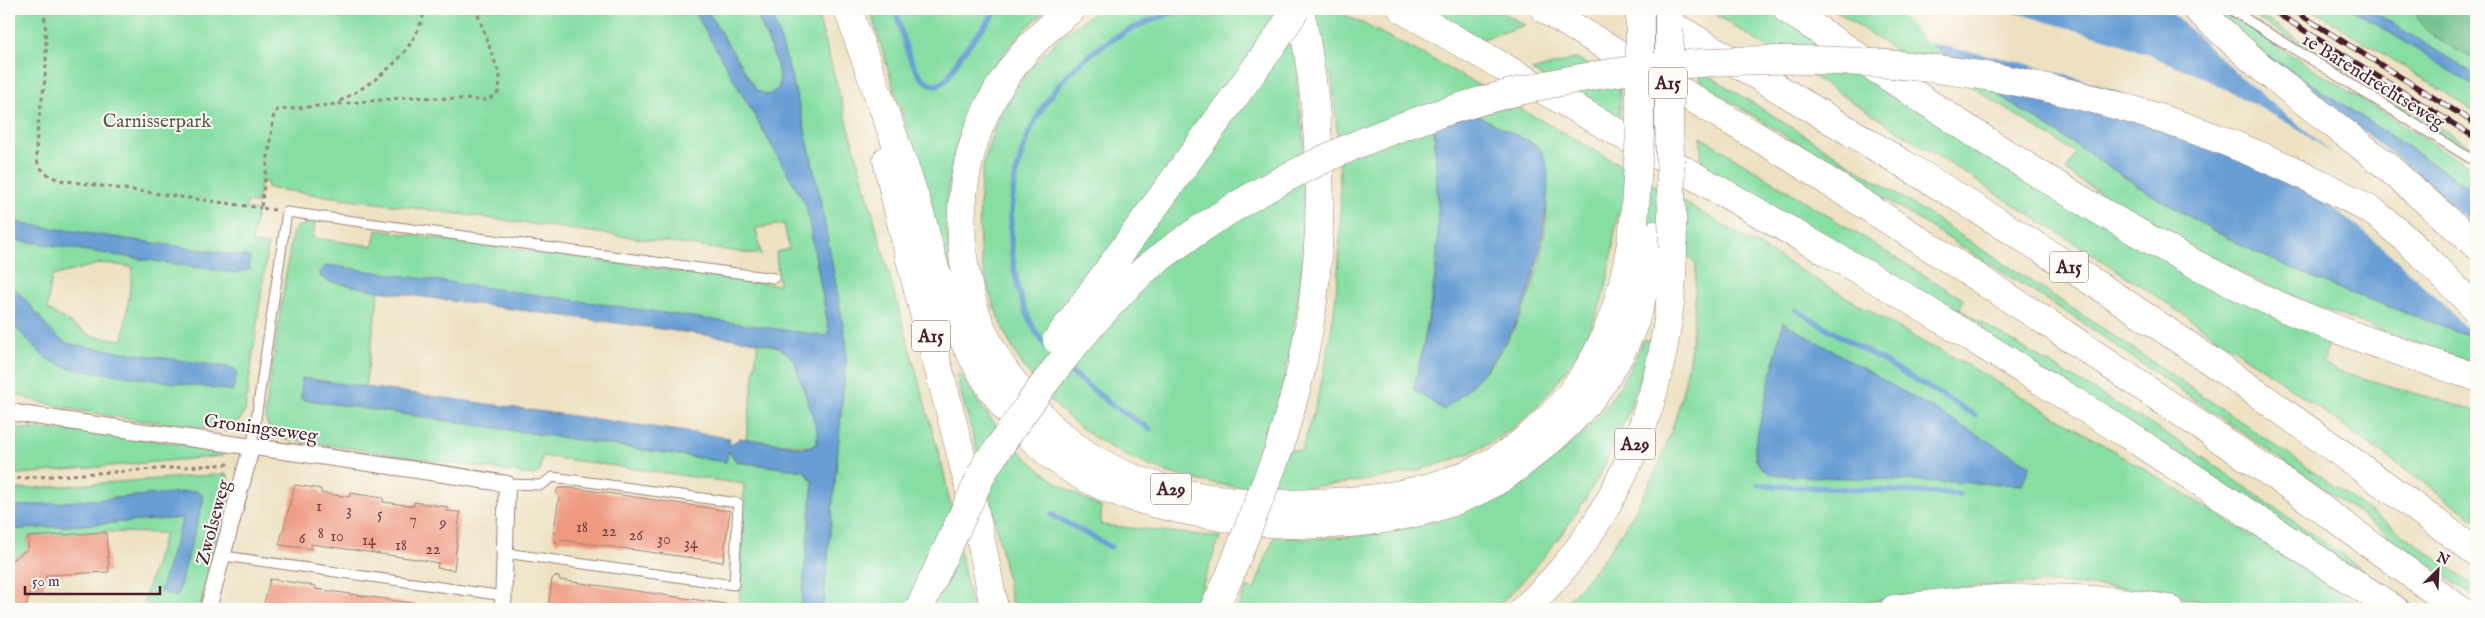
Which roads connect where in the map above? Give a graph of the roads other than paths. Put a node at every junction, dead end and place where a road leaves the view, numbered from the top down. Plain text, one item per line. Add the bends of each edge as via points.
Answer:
1 (848, 9) edge
2 (1072, 9) edge
3 (1296, 9) edge
4 (1300, 9) edge
5 (1382, 9) edge
6 (1402, 9) edge
7 (1544, 9) edge
8 (1640, 9) edge
9 (1645, 9) edge
10 (1669, 9) edge
11 (1787, 9) edge
12 (2197, 9) edge
13 (2230, 9) edge
14 (1759, 12) dead end
15 (1833, 12) dead end
16 (1702, 16) dead end
17 (1482, 55) junction
18 (866, 63) junction
19 (1459, 72) dead end
20 (2215, 112) dead end
21 (1339, 126) dead end
22 (2476, 162) edge
23 (1653, 235) junction
24 (2476, 245) edge
25 (774, 278) dead end
26 (2476, 310) edge
27 (2476, 377) edge
28 (9, 412) edge
29 (252, 445) junction
30 (980, 476) junction
31 (507, 484) junction
32 (2476, 552) edge
33 (506, 553) junction
34 (224, 556) junction
35 (503, 603) edge
36 (208, 609) edge
37 (919, 609) edge
38 (994, 609) edge
39 (1214, 609) edge
40 (1524, 609) edge
41 (1894, 609) edge
42 (2169, 609) edge
43 (2394, 609) edge
44 (2459, 609) edge

1 - 18 highway, A15
2 - 23 highway, A29 via 1047,27 1004,76 974,140 963,188 960,233 966,284 981,329 1004,373 1044,419 1085,454 1140,481 1232,500 1315,504 1396,495 1439,485 1481,468 1536,430 1573,391 1604,340 1618,305 1629,261
3 - 30 highway, bridge via 1022,388
4 - 39 highway, bridge via 1312,76 1319,160 1317,264 1303,362 1279,449
5 - 17 highway via 1432,38
6 - 17 highway
7 - 44 highway, A15 via 1792,158 2054,327 2297,491
8 - 23 highway, A29, bridge via 1639,154
9 - 32 highway, A15 via 1978,208 2106,291 2336,448
10 - 23 highway, A15, bridge via 1669,123
11 - 27 highway via 2099,210 2178,255 2269,300 2374,343
12 - 24 highway via 2262,68 2383,163
13 - 22 lane, 1e Barendrechtseweg
14 - 15 highway
16 - 19 highway, bridge via 1637,24 1536,47
17 - 43 highway via 1899,293 2125,433
18 - 23 highway, A15 via 919,209 941,287 955,322 991,389 1033,439 1072,470 1113,492 1152,505 1248,522 1355,523 1455,501 1497,482 1567,426 1607,377 1637,313
18 - 38 highway, A15 via 900,225 983,545
20 - 26 highway, bridge via 2272,144 2377,214
21 - 30 highway, bridge via 1242,189 1192,227 1144,270 1056,367
23 - 40 highway, A29 via 1670,308 1660,367 1644,424 1625,470 1602,512 1569,561
25 - 29 lane via 287,212
28 - 29 street, Groningseweg
29 - 31 street, Groningseweg
29 - 34 street, Zwolseweg
30 - 37 highway, bridge
31 - 33 street
31 - 33 lane via 541,485 553,477 738,504 734,585
33 - 35 street
34 - 35 lane
34 - 36 street, Zwolseweg
41 - 42 highway via 2041,598 2142,604

